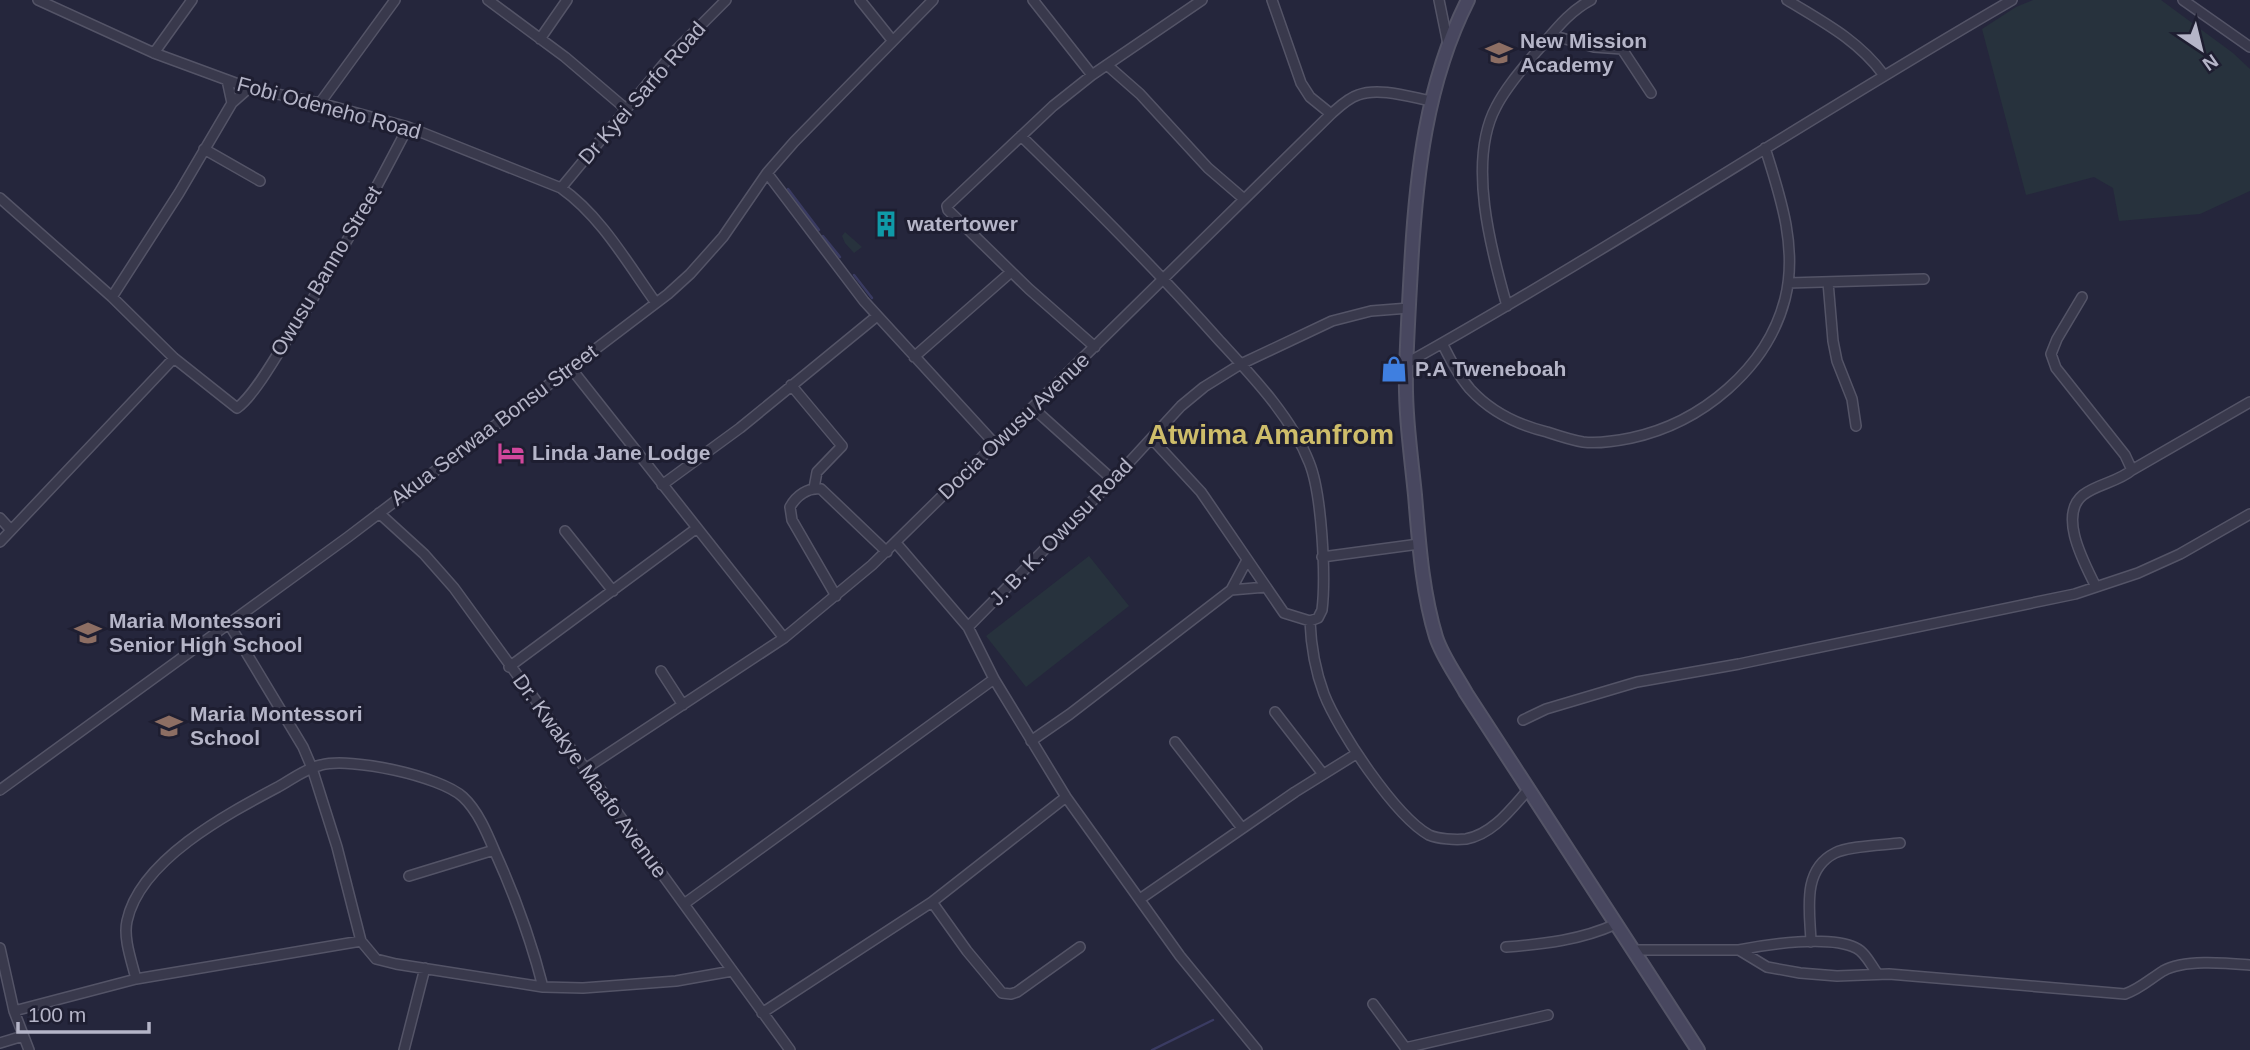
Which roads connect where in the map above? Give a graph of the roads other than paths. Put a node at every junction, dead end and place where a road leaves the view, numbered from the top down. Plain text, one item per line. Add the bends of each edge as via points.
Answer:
1 (38, 0) edge
2 (192, 0) edge
3 (395, 0) edge
4 (488, 0) edge
5 (567, 0) edge
6 (726, 0) edge
7 (860, 0) edge
8 (933, 0) edge
9 (1033, 0) edge
10 (1202, 0) edge
11 (1272, 0) edge
12 (1438, 0) edge
13 (1468, 0) edge
14 (1591, 0) edge
15 (1787, 0) edge
16 (2012, 0) edge
17 (2190, 2) edge
18 (1551, 35) junction
19 (540, 39) junction
20 (892, 40) junction
21 (1447, 44) junction
22 (2250, 47) edge
23 (155, 53) junction
24 (1107, 65) junction
25 (1883, 74) junction
26 (1091, 75) junction
27 (227, 80) junction
28 (249, 88) junction
29 (1651, 93) dead end
30 (1431, 101) junction
31 (233, 103) junction
32 (320, 103) junction
33 (626, 109) junction
34 (1331, 114) junction
35 (408, 127) junction
36 (1021, 136) junction
37 (1765, 148) junction
38 (204, 149) junction
39 (767, 173) junction
40 (260, 181) dead end
41 (561, 188) junction
42 (0, 198) edge
43 (1244, 199) junction
44 (1011, 272) junction
45 (1164, 279) junction
46 (1924, 279) dead end
47 (1828, 282) junction
48 (1788, 283) junction
49 (112, 297) junction
50 (2082, 298) dead end
51 (656, 303) junction
52 (1507, 306) junction
53 (1409, 308) junction
54 (877, 316) junction
55 (1442, 343) junction
56 (1095, 347) junction
57 (914, 357) junction
58 (174, 358) junction
59 (1406, 363) junction
60 (1241, 364) junction
61 (570, 367) junction
62 (791, 385) junction
63 (2250, 402) edge
64 (1033, 408) junction
65 (1856, 426) dead end
66 (1152, 439) junction
67 (996, 444) junction
68 (2132, 470) junction
69 (1113, 480) junction
70 (662, 485) junction
71 (814, 488) junction
72 (379, 513) junction
73 (2250, 514) edge
74 (0, 517) edge
75 (697, 528) junction
76 (11, 530) junction
77 (565, 531) dead end
78 (0, 542) edge
79 (896, 543) junction
80 (1419, 544) junction
81 (887, 551) junction
82 (1322, 557) junction
83 (1247, 560) junction
84 (1266, 587) junction
85 (2096, 587) junction
86 (1231, 590) junction
87 (612, 591) junction
88 (836, 596) junction
89 (1310, 621) junction
90 (229, 624) junction
91 (968, 627) junction
92 (784, 638) junction
93 (509, 667) junction
94 (660, 671) dead end
95 (994, 680) junction
96 (683, 705) junction
97 (1275, 712) dead end
98 (1524, 720) dead end
99 (1031, 741) junction
100 (1175, 741) dead end
101 (1356, 754) junction
102 (312, 768) junction
103 (585, 769) junction
104 (1323, 774) junction
105 (0, 790) edge
106 (1528, 790) junction
107 (1066, 797) junction
108 (1242, 828) junction
109 (1900, 843) dead end
110 (494, 850) junction
111 (409, 876) dead end
112 (1140, 899) junction
113 (932, 902) junction
114 (684, 904) junction
115 (1616, 924) junction
116 (361, 941) junction
117 (1811, 942) junction
118 (0, 947) edge
119 (1080, 947) dead end
120 (1506, 947) dead end
121 (1633, 950) junction
122 (1740, 950) junction
123 (2250, 965) edge
124 (425, 968) junction
125 (732, 971) junction
126 (1877, 973) junction
127 (136, 979) junction
128 (543, 987) junction
129 (1373, 1004) dead end
130 (14, 1011) junction
131 (762, 1013) junction
132 (1548, 1015) dead end
133 (23, 1036) junction
134 (0, 1043) edge
135 (1431, 1047) edge
136 (1406, 1049) edge
137 (29, 1050) edge
138 (404, 1050) edge
139 (790, 1050) edge
140 (1257, 1050) edge
141 (1698, 1050) edge

1 - 23 street, Fobi Odeneho Road
2 - 23 street
3 - 32 street
4 - 19 street
5 - 19 street
6 - 33 street, Dr Kyei Sarfo Road via 671,54
7 - 20 street
8 - 20 street, Akua Serwaa Bonsu Street
9 - 26 street
10 - 24 street
11 - 34 street via 1301,83
12 - 21 street
13 - 21 street
14 - 18 street
15 - 25 street via 1858,45
16 - 25 street
17 - 22 street
18 - 29 street via 1622,49
18 - 52 street via 1501,98 1486,141 1485,210
19 - 33 street
20 - 39 street, Akua Serwaa Bonsu Street
21 - 30 street
23 - 27 street, Fobi Odeneho Road
24 - 26 street
24 - 43 street
25 - 37 street
26 - 36 street
27 - 28 street, Fobi Odeneho Road
27 - 31 street
28 - 31 street
28 - 32 street, Fobi Odeneho Road
30 - 34 street, Docia Owusu Avenue via 1366,93 1352,97
30 - 53 street via 1415,215
31 - 38 street
32 - 35 street, Fobi Odeneho Road
33 - 41 street, Dr Kyei Sarfo Road
34 - 43 street, Docia Owusu Avenue
35 - 41 street, Fobi Odeneho Road
35 - 58 street, Owusu Banno Street via 314,300 240,406 235,407
36 - 44 street via 947,206
36 - 45 street
37 - 48 street via 1786,225
37 - 52 street
38 - 40 street
38 - 49 street
39 - 51 street, Akua Serwaa Bonsu Street via 723,237
39 - 54 street
41 - 51 street, Fobi Odeneho Road via 596,220
42 - 49 street
43 - 45 street, Docia Owusu Avenue
44 - 56 street
44 - 57 street
45 - 56 street, Docia Owusu Avenue
45 - 60 street
46 - 47 street
47 - 48 street
47 - 65 street via 1833,341
48 - 55 street via 1770,338 1753,363 1724,391 1674,424 1624,439 1583,442 1511,420 1471,390
49 - 58 street
50 - 68 street via 2051,354 2056,368
51 - 61 street, Akua Serwaa Bonsu Street
52 - 55 street
53 - 59 street
53 - 60 street, J. B. K. Owusu Road via 1332,321
54 - 57 street
54 - 62 street
55 - 59 street
56 - 64 street, Docia Owusu Avenue
57 - 67 street
58 - 76 street
59 - 80 street
60 - 66 street, J. B. K. Owusu Road via 1181,406
60 - 82 street via 1290,428 1309,462 1317,491
61 - 70 street
61 - 72 street, Akua Serwaa Bonsu Street
62 - 70 street
62 - 71 street via 842,446 817,472
63 - 68 street
64 - 67 street, Docia Owusu Avenue
64 - 69 street
66 - 69 street, J. B. K. Owusu Road
66 - 83 street via 1201,492
67 - 79 street, Docia Owusu Avenue
68 - 85 street via 2084,494 2074,509 2075,545
69 - 91 street, J. B. K. Owusu Road
70 - 75 street
71 - 81 street via 821,489
71 - 88 street via 793,502 790,513
72 - 90 street, Akua Serwaa Bonsu Street
72 - 93 street, Dr. Kwakye Maafo Avenue via 445,577
73 - 85 street via 2180,554
74 - 76 street
75 - 87 street
75 - 92 street
76 - 78 street
77 - 87 street
79 - 81 street, Docia Owusu Avenue
79 - 91 street
80 - 82 street
80 - 106 street via 1439,646
81 - 88 street, Docia Owusu Avenue
82 - 89 street via 1322,610
83 - 84 street
83 - 86 street
84 - 86 street
84 - 89 street via 1285,614
85 - 98 street via 1637,682
86 - 99 street
87 - 93 street
88 - 92 street, Docia Owusu Avenue
89 - 101 street via 1323,690
90 - 102 street
90 - 105 street, Akua Serwaa Bonsu Street
91 - 95 street
92 - 96 street, Docia Owusu Avenue
93 - 103 street, Dr. Kwakye Maafo Avenue
94 - 96 street
95 - 99 street
95 - 114 street
96 - 103 street, Docia Owusu Avenue
97 - 104 street
99 - 107 street
100 - 108 street
101 - 104 street
101 - 106 street via 1404,812 1432,837 1467,838 1487,831
102 - 110 street via 335,763 365,766 443,783 466,799
102 - 116 street
102 - 127 street via 206,829 168,858 143,886 127,920
103 - 114 street, Dr. Kwakye Maafo Avenue
104 - 108 street
106 - 115 street
107 - 112 street
107 - 113 street
108 - 112 street
109 - 117 street via 1836,852 1825,860 1811,882
110 - 111 street
110 - 128 street via 521,913
112 - 140 street
113 - 119 street via 1002,993 1017,992
113 - 131 street
114 - 125 street, Dr. Kwakye Maafo Avenue
115 - 120 street via 1566,940
115 - 121 street
116 - 124 street via 376,959
116 - 127 street
117 - 122 street
117 - 126 street via 1856,948
118 - 130 street
121 - 122 street
121 - 141 street
122 - 126 street via 1773,970 1825,976
123 - 126 street via 2178,965 2125,993
124 - 128 street
124 - 138 street
125 - 128 street via 619,986
125 - 131 street, Dr. Kwakye Maafo Avenue
127 - 130 street
129 - 136 street
130 - 133 street
131 - 139 street, Dr. Kwakye Maafo Avenue
132 - 135 street
133 - 134 street
133 - 137 street
135 - 136 street

